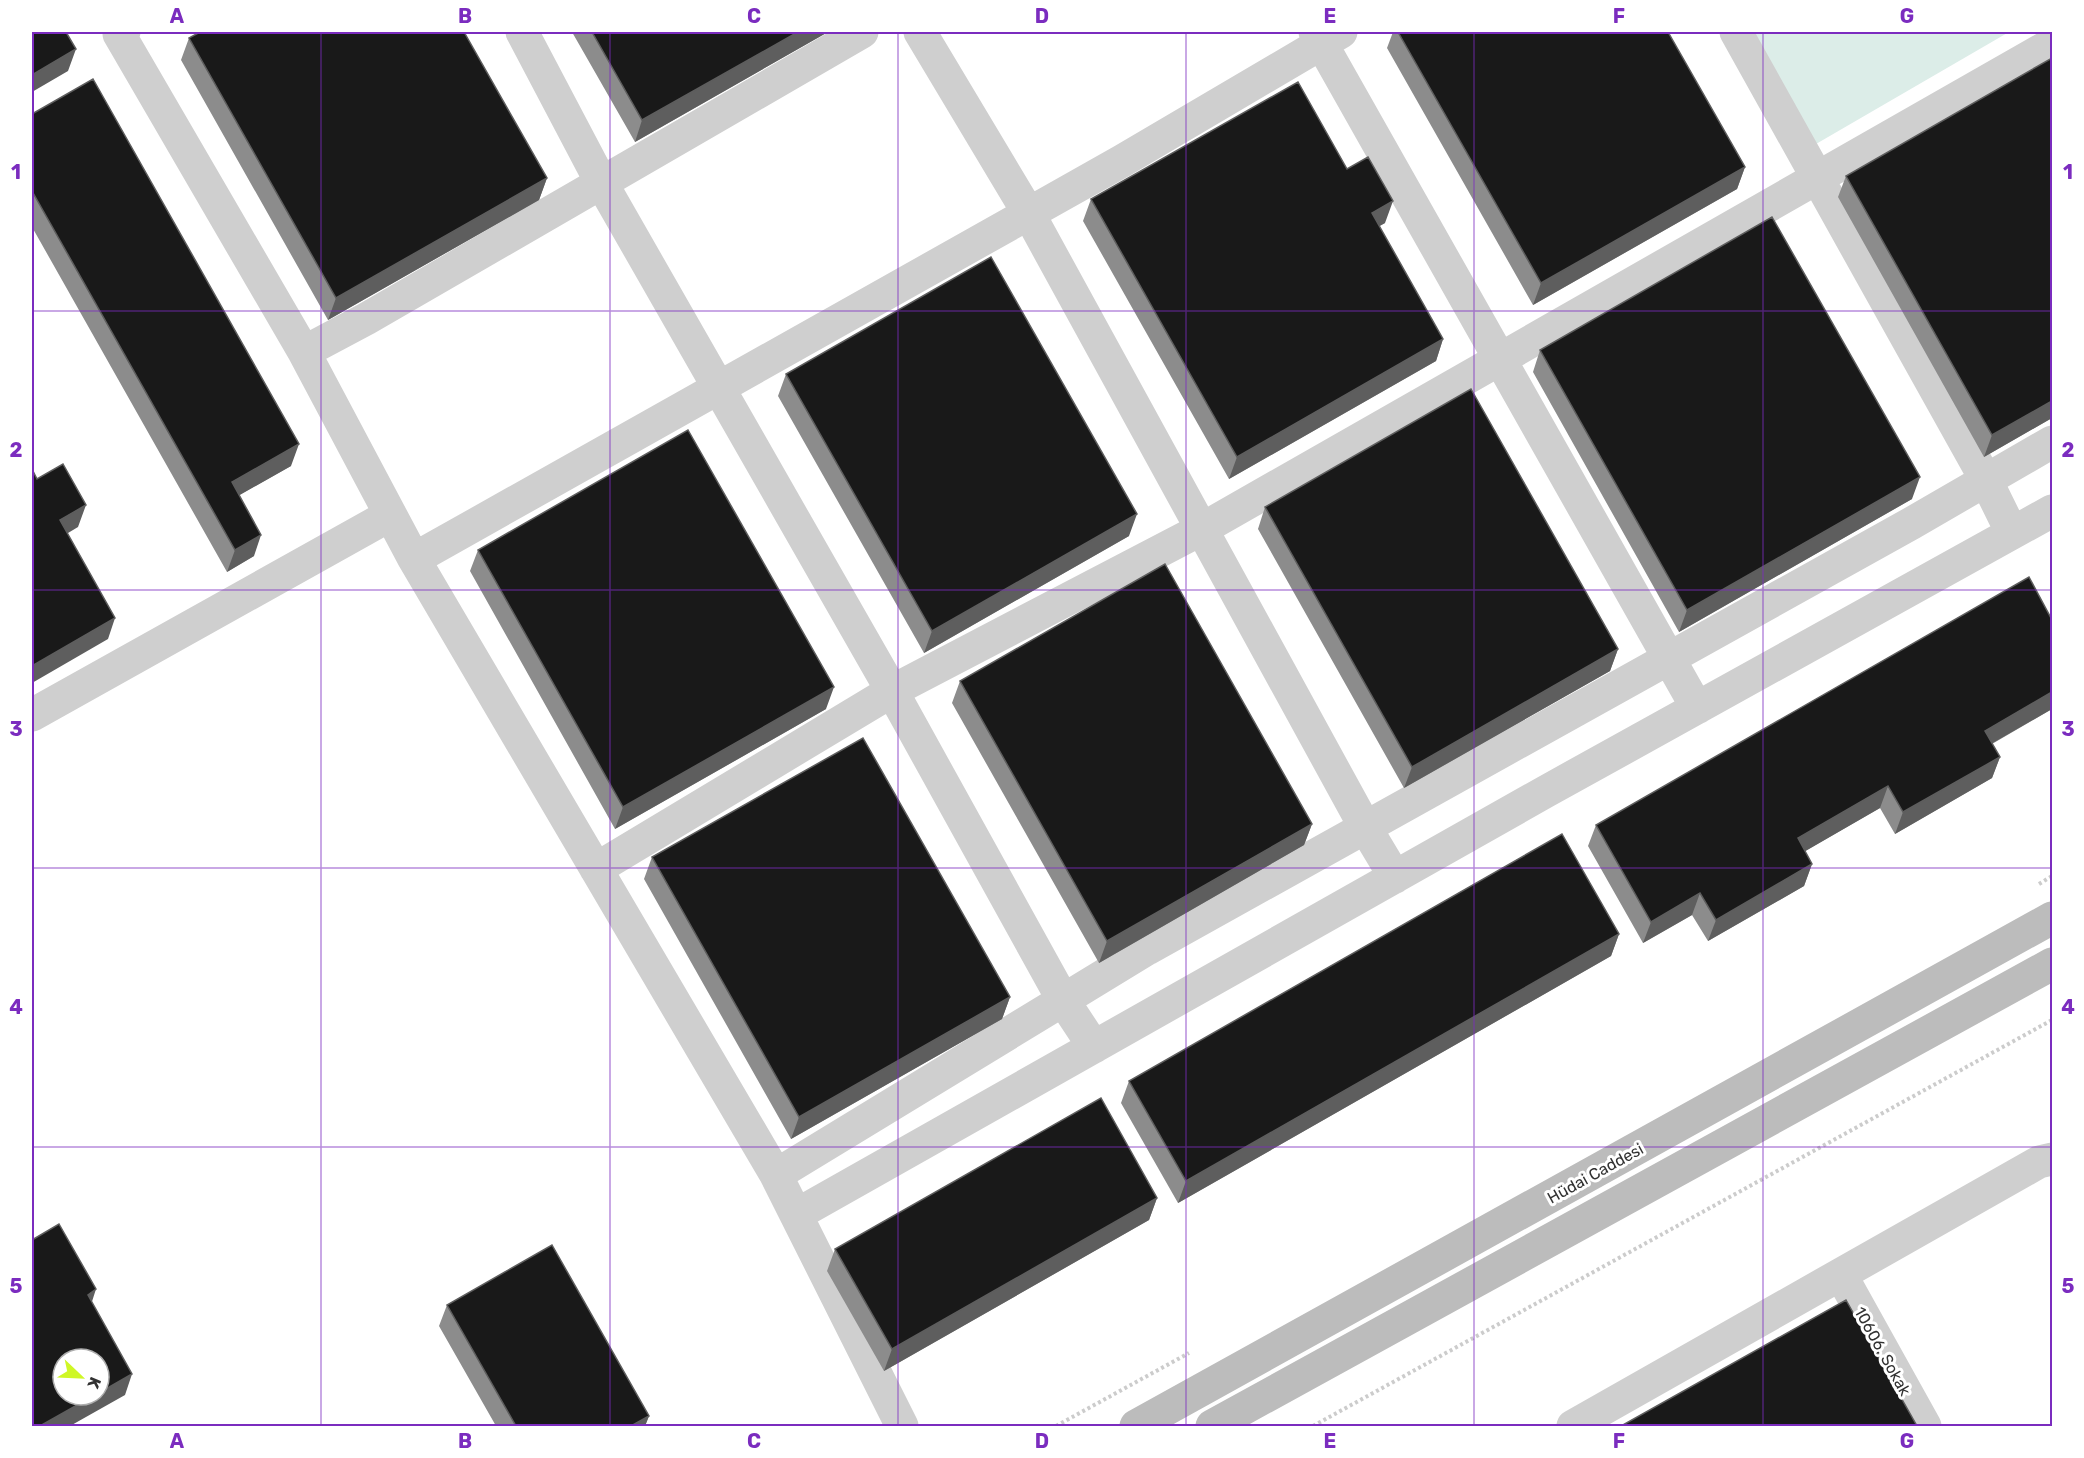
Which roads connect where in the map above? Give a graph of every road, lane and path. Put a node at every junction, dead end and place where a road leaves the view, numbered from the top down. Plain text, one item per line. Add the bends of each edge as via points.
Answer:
1 (120, 32) edge
2 (522, 32) edge
3 (862, 32) edge
4 (920, 32) edge
5 (1736, 32) edge
6 (1326, 35) edge
7 (2052, 44) edge
8 (1817, 178) junction
9 (601, 182) junction
10 (1029, 214) junction
11 (304, 352) junction
12 (1499, 358) junction
13 (718, 388) junction
14 (2052, 442) edge
15 (1986, 480) junction
16 (2052, 511) edge
17 (390, 515) junction
18 (1202, 530) junction
19 (2012, 533) junction
20 (414, 559) junction
21 (1667, 658) junction
22 (892, 691) junction
23 (1697, 708) junction
24 (32, 715) edge
25 (1365, 827) junction
26 (596, 869) junction
27 (1395, 877) junction
28 (2052, 918) edge
29 (2052, 964) edge
30 (1063, 1000) junction
31 (2052, 1020) edge
32 (1094, 1047) junction
33 (2052, 1160) edge
34 (776, 1175) junction
35 (795, 1215) junction
36 (1840, 1275) junction
37 (902, 1426) edge
38 (1136, 1426) edge
39 (1212, 1426) edge
40 (1313, 1426) edge
41 (1573, 1426) edge
42 (1925, 1426) edge

1 - 11 street
2 - 9 street
3 - 9 street
4 - 10 street
5 - 8 street
6 - 10 street
6 - 12 street
7 - 8 street
8 - 12 street
8 - 15 street
9 - 11 street
9 - 13 street
10 - 13 street
10 - 18 street
11 - 17 street
12 - 18 street
12 - 21 street
13 - 20 street
13 - 22 street
14 - 15 street
15 - 19 street
15 - 21 street
16 - 19 street
17 - 20 street
17 - 24 street
18 - 22 street
18 - 25 street
19 - 23 street
20 - 26 street
21 - 23 street
21 - 25 street
22 - 26 street
22 - 30 street
23 - 27 street
25 - 27 street
25 - 30 street via 1147,948
26 - 34 street
27 - 32 street
28 - 38 street, Hüdai Caddesi
29 - 39 street
30 - 32 street
30 - 34 street
31 - 40 path
32 - 35 street
33 - 36 street via 2039,1162
34 - 35 street
35 - 37 street
36 - 41 street
36 - 42 street, 10606. Sokak

